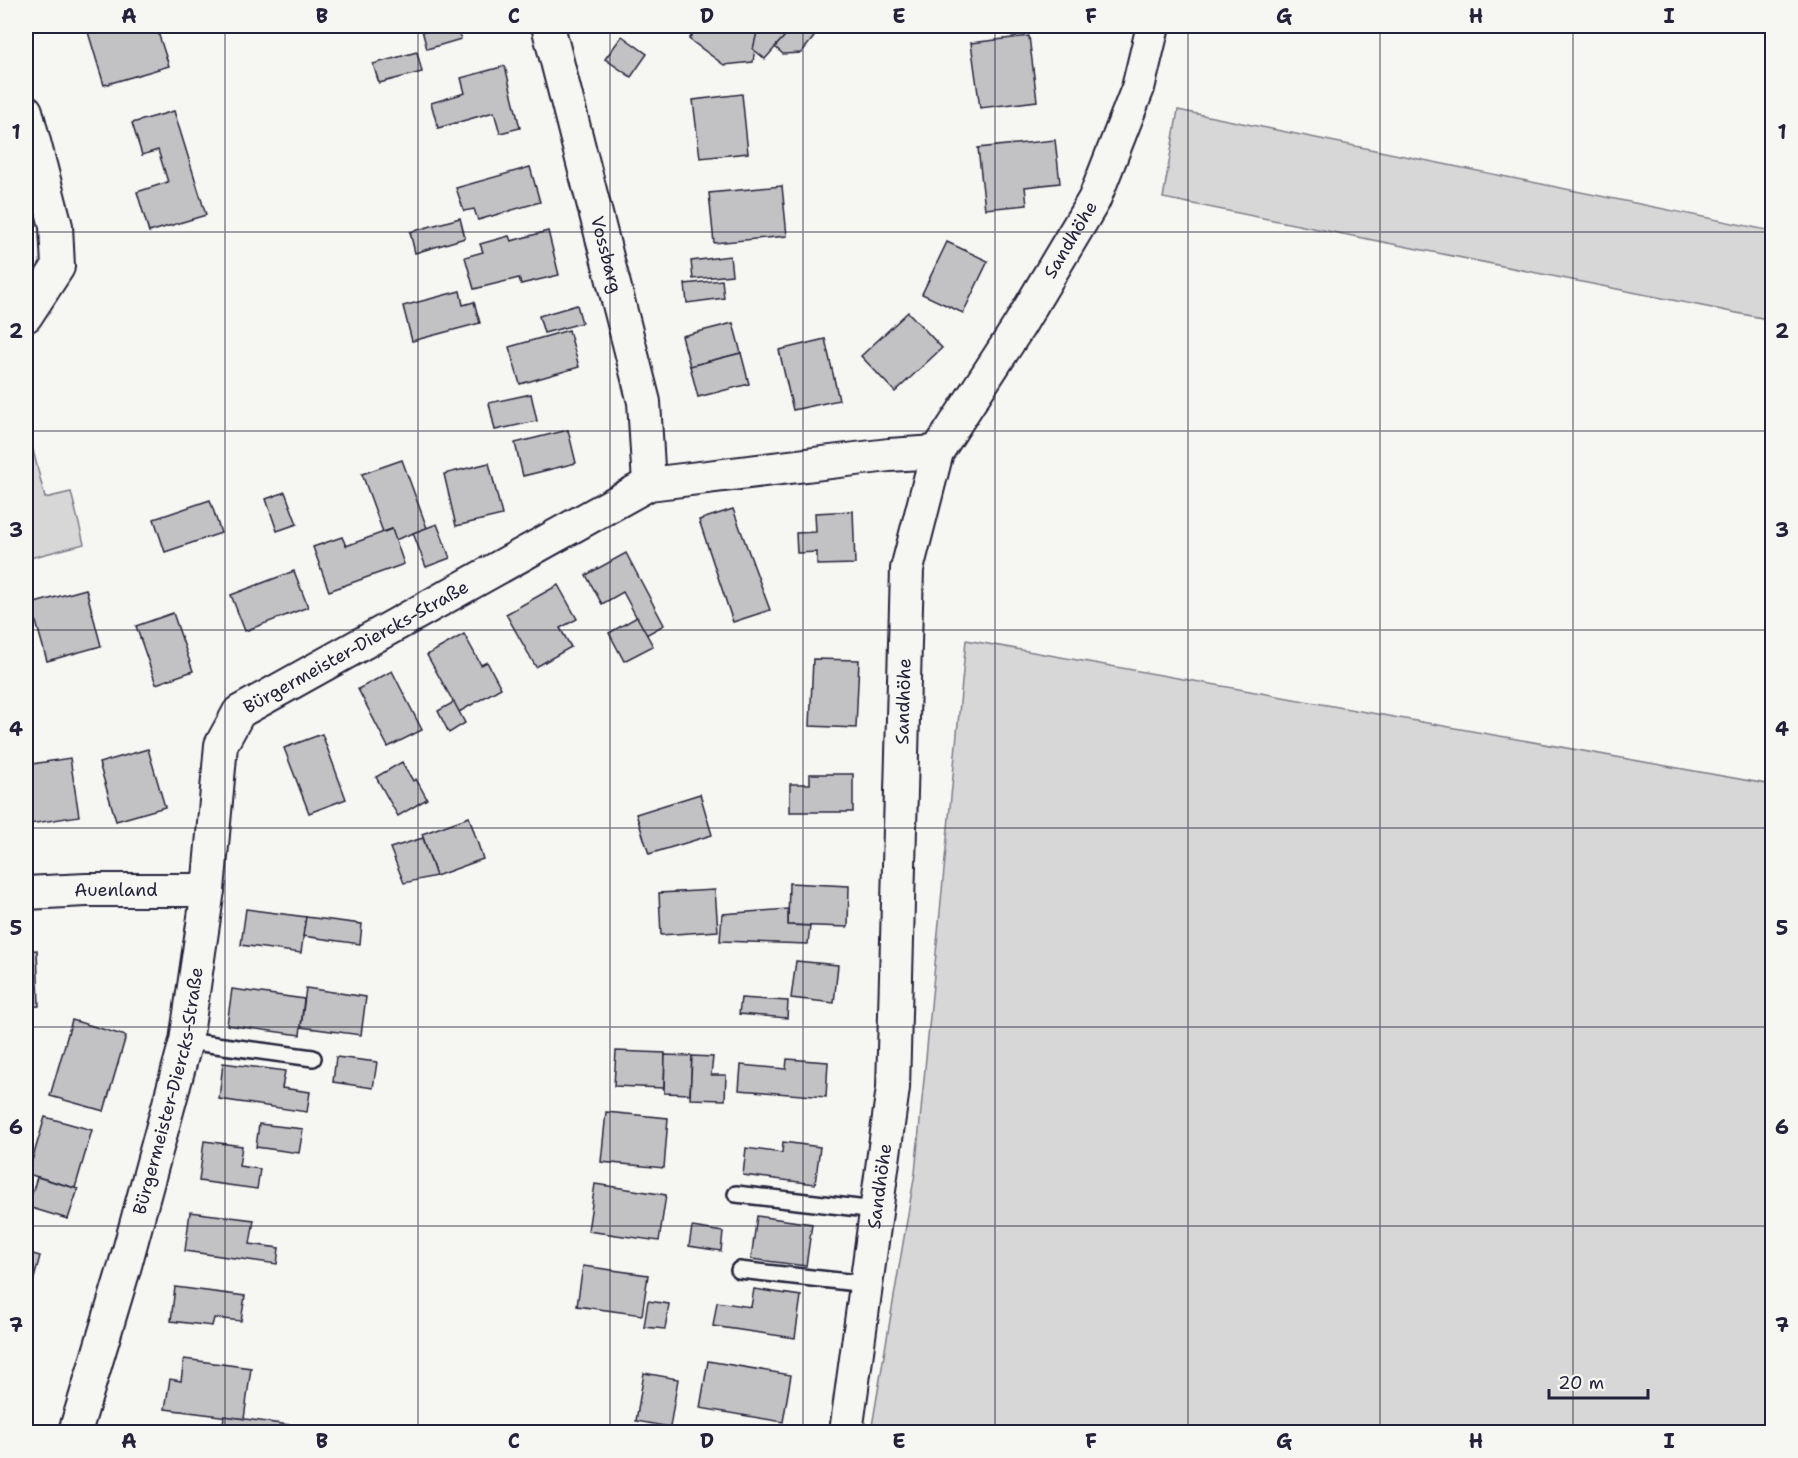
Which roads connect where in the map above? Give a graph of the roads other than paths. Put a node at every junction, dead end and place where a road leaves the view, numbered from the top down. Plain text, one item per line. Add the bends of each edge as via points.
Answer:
1 (548, 26) edge
2 (1154, 26) edge
3 (26, 111) edge
4 (26, 316) edge
5 (937, 452) junction
6 (649, 484) junction
7 (208, 890) junction
8 (26, 893) edge
9 (186, 1041) junction
10 (313, 1058) dead end
11 (736, 1194) dead end
12 (876, 1210) junction
13 (739, 1270) dead end
14 (866, 1284) junction
15 (75, 1432) edge
16 (846, 1432) edge

1 - 6 street, Vossbarg via 644,402
2 - 5 street, Sandhöhe via 1138,88 1094,200
3 - 4 street via 56,226 58,267
5 - 6 street, Bürgermeister-Diercks-Straße
5 - 12 street, Sandhöhe via 907,569 893,1088
6 - 7 street, Bürgermeister-Diercks-Straße via 239,712 221,745
7 - 8 street, Auenland
7 - 9 street, Bürgermeister-Diercks-Straße
9 - 10 lane
9 - 15 street, Bürgermeister-Diercks-Straße
11 - 12 lane
12 - 14 street, Sandhöhe
13 - 14 lane
14 - 16 street, Sandhöhe

